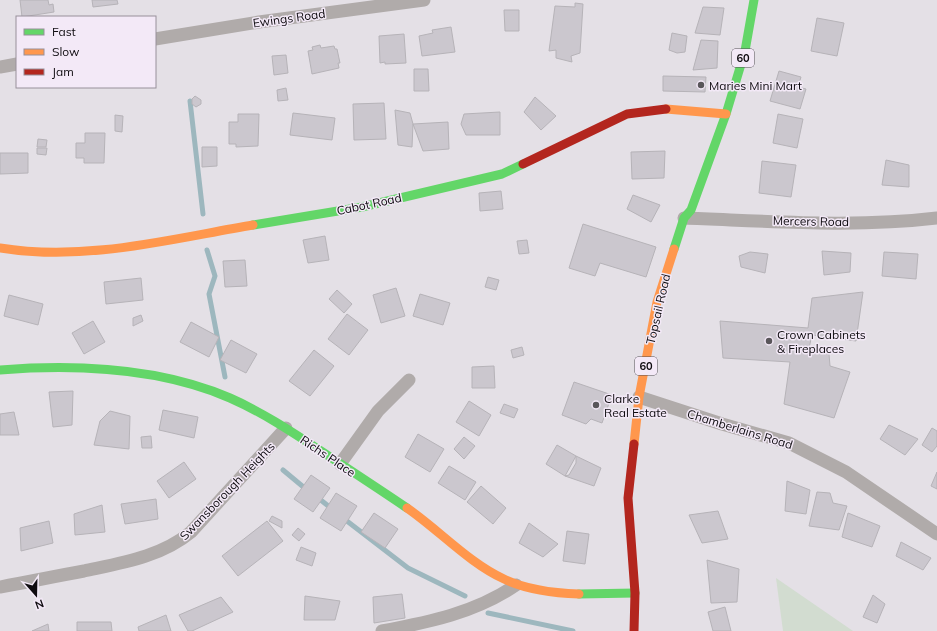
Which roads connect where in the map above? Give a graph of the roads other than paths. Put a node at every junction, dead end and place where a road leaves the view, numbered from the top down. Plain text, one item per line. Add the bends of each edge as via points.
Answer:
1 (424, 0) edge
2 (754, 0) edge
3 (156, 39) edge
4 (16, 64) edge
5 (0, 68) edge
6 (726, 114) junction
7 (684, 218) junction
8 (937, 218) edge
9 (0, 248) edge
10 (0, 370) edge
11 (409, 380) dead end
12 (639, 397) junction
13 (286, 428) junction
14 (340, 464) junction
15 (937, 534) edge
16 (516, 585) junction
17 (0, 587) edge
18 (635, 593) junction
19 (382, 631) edge
20 (634, 631) edge

1 - 3 street, Ewings Road via 258,22
2 - 6 street, Topsail Road / 60 via 745,51
4 - 5 street
6 - 7 street, Topsail Road / 60 via 691,210
6 - 9 street, Cabot Road via 670,109 627,114 502,174 362,207 99,251 53,254
7 - 8 street, Mercers Road via 808,222 911,221
7 - 12 street, Topsail Road / 60 via 657,302
10 - 13 street, Richs Place via 86,368 176,381 215,392
11 - 14 street via 378,411
12 - 15 street, Chamberlains Road via 789,443 846,472
12 - 18 street, Topsail Road / 60 via 628,498
13 - 14 street, Richs Place
13 - 17 street, Swansborough Heights via 191,532 176,544 157,553 124,562
14 - 16 street, Richs Place via 433,526 487,570
16 - 18 street, Richs Place via 550,591
16 - 19 street via 476,608 444,618
18 - 20 street, Topsail Road / 60

